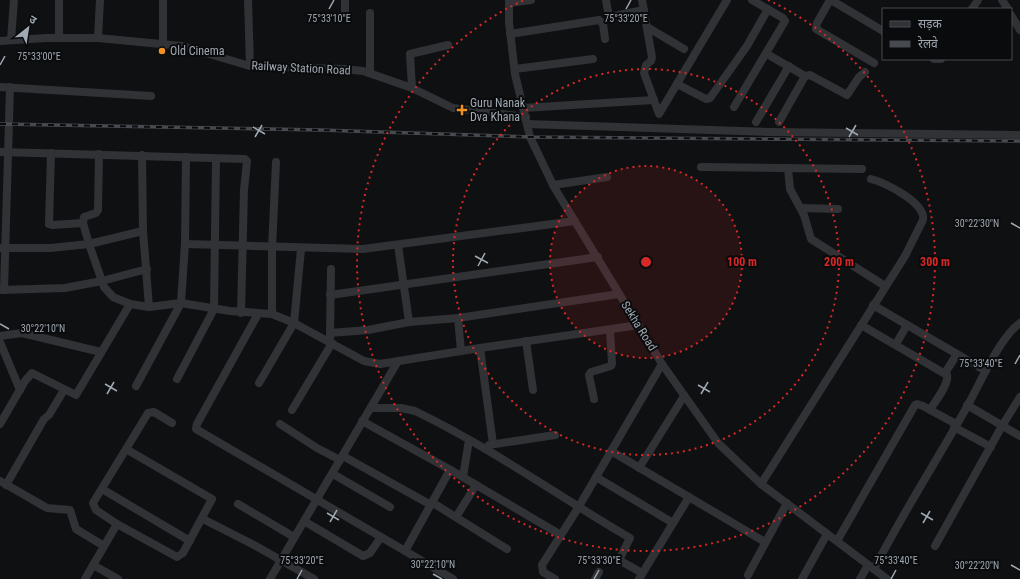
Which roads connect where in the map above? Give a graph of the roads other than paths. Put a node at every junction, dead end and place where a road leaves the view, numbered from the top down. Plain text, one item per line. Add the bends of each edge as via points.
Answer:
1 (14, 0) edge
2 (59, 0) edge
3 (100, 0) edge
4 (163, 0) edge
5 (248, 0) edge
6 (344, 0) edge
7 (531, 0) edge
8 (606, 0) edge
9 (642, 0) edge
10 (727, 0) edge
11 (752, 0) edge
12 (830, 0) edge
13 (509, 2) edge
14 (768, 9) junction
15 (345, 10) dead end
16 (644, 10) junction
17 (370, 13) dead end
18 (1012, 17) edge
19 (647, 27) junction
20 (882, 30) edge
21 (1020, 30) edge
22 (510, 34) junction
23 (59, 38) junction
24 (98, 38) junction
25 (605, 39) dead end
26 (12, 40) junction
27 (0, 41) edge
28 (163, 44) junction
29 (448, 45) dead end
30 (684, 49) dead end
31 (767, 54) junction
32 (593, 59) dead end
33 (874, 63) dead end
34 (250, 66) junction
35 (789, 66) junction
36 (515, 69) junction
37 (865, 72) dead end
38 (370, 73) junction
39 (805, 76) junction
40 (678, 84) junction
41 (0, 87) edge
42 (10, 87) junction
43 (412, 88) junction
44 (151, 96) dead end
45 (654, 100) junction
46 (734, 107) dead end
47 (523, 108) junction
48 (659, 114) junction
49 (526, 120) junction
50 (756, 122) dead end
51 (779, 122) dead end
52 (663, 128) junction
53 (1020, 135) edge
54 (4, 152) edge
55 (51, 154) junction
56 (99, 154) junction
57 (142, 155) junction
58 (186, 157) junction
59 (216, 159) junction
60 (276, 162) dead end
61 (701, 166) dead end
62 (788, 168) junction
63 (862, 169) dead end
64 (607, 177) dead end
65 (871, 179) dead end
66 (553, 185) junction
67 (801, 208) junction
68 (838, 209) dead end
69 (575, 220) junction
70 (83, 223) junction
71 (143, 231) junction
72 (89, 244) junction
73 (185, 244) junction
74 (214, 245) junction
75 (398, 245) junction
76 (243, 246) junction
77 (272, 248) junction
78 (2, 249) edge
79 (300, 249) junction
80 (598, 257) junction
81 (146, 269) junction
82 (330, 269) dead end
83 (102, 281) junction
84 (404, 284) junction
85 (885, 286) junction
86 (2, 290) edge
87 (619, 294) junction
88 (330, 295) junction
89 (181, 303) junction
90 (130, 304) junction
91 (873, 305) junction
92 (149, 307) junction
93 (214, 309) junction
94 (241, 312) junction
95 (258, 314) junction
96 (272, 314) junction
97 (458, 318) junction
98 (409, 322) junction
99 (294, 323) junction
100 (1020, 323) edge
101 (639, 325) junction
102 (861, 325) junction
103 (907, 326) junction
104 (610, 330) junction
105 (330, 333) junction
106 (0, 336) edge
107 (526, 341) junction
108 (0, 342) edge
109 (331, 342) junction
110 (896, 344) junction
111 (480, 348) junction
112 (101, 352) junction
113 (461, 352) junction
114 (957, 354) junction
115 (398, 362) junction
116 (662, 364) junction
117 (986, 371) junction
118 (945, 373) junction
119 (177, 379) dead end
120 (259, 383) dead end
121 (136, 386) dead end
122 (20, 390) junction
123 (64, 390) junction
124 (533, 390) dead end
125 (684, 396) junction
126 (1020, 397) edge
127 (594, 399) dead end
128 (968, 405) junction
129 (370, 408) junction
130 (292, 410) dead end
131 (930, 410) junction
132 (362, 420) junction
133 (172, 423) dead end
134 (0, 424) edge
135 (280, 424) dead end
136 (955, 426) junction
137 (1002, 426) junction
138 (555, 435) dead end
139 (1020, 436) edge
140 (469, 440) junction
141 (493, 444) junction
142 (480, 446) junction
143 (990, 447) junction
144 (126, 449) junction
145 (611, 451) junction
146 (342, 458) junction
147 (639, 468) junction
148 (450, 470) junction
149 (333, 474) junction
150 (463, 477) junction
151 (596, 477) junction
152 (3, 483) edge
153 (761, 484) junction
154 (476, 485) junction
155 (102, 489) junction
156 (689, 497) junction
157 (317, 500) junction
158 (787, 503) junction
159 (238, 504) dead end
160 (432, 504) junction
161 (390, 507) dead end
162 (578, 508) junction
163 (456, 517) junction
164 (203, 519) junction
165 (304, 521) junction
166 (673, 523) junction
167 (117, 524) junction
168 (827, 534) junction
169 (561, 535) junction
170 (294, 537) junction
171 (380, 537) junction
172 (190, 541) junction
173 (837, 541) junction
174 (766, 542) junction
175 (104, 546) junction
176 (935, 546) dead end
177 (507, 549) dead end
178 (405, 551) junction
179 (281, 560) junction
180 (93, 565) junction
181 (871, 567) junction
182 (748, 575) dead end
183 (641, 576) edge
184 (85, 579) edge
185 (118, 579) edge
186 (270, 579) edge
187 (314, 579) edge
188 (453, 579) edge
189 (555, 579) edge
190 (802, 579) edge
191 (860, 579) edge
192 (887, 579) edge

1 - 26 street
2 - 23 street
3 - 24 street
4 - 28 street
5 - 34 street
6 - 15 street
7 - 13 street
8 - 16 street via 609,17
9 - 16 street
10 - 40 street
11 - 14 street
12 - 20 street
12 - 33 street via 816,29
13 - 22 street, Sekha Road
14 - 31 street via 785,21
14 - 40 street via 710,98 706,99
16 - 19 street
17 - 38 street
18 - 21 street
19 - 30 street
19 - 45 street via 652,59 646,65 644,73
22 - 25 street via 599,20 603,24
22 - 36 street, Sekha Road
23 - 24 street, Railway Station Road
23 - 26 street, Railway Station Road
24 - 28 street, Railway Station Road
26 - 27 street, Railway Station Road
28 - 34 street, Railway Station Road via 194,49
29 - 43 street via 410,54
31 - 35 street
31 - 46 street
32 - 36 street
34 - 38 street, Railway Station Road via 344,69
35 - 39 street
35 - 50 street
36 - 47 street, Sekha Road
37 - 39 street via 846,95 810,75
38 - 43 street, Railway Station Road
39 - 51 street
40 - 48 street
41 - 42 street
42 - 44 street
42 - 54 street
43 - 49 street, Railway Station Road via 453,108
45 - 47 street
45 - 48 street
47 - 49 street, Sekha Road
48 - 52 street
49 - 52 street, Railway Station Road
49 - 66 street, Sekha Road via 530,137
52 - 53 street, Railway Station Road
54 - 55 street
54 - 78 street
55 - 56 street
55 - 70 street via 49,224
56 - 57 street
56 - 70 street via 98,210 84,217
57 - 58 street
57 - 71 street
58 - 59 street
58 - 73 street
59 - 74 street
59 - 76 street via 246,160
60 - 77 street
61 - 62 street
62 - 63 street
62 - 67 street via 790,189
64 - 66 street
65 - 85 street via 913,201 921,208 923,216 905,256
66 - 69 street, Sekha Road
67 - 68 street
67 - 85 street via 812,241
69 - 75 street
69 - 80 street, Sekha Road
70 - 72 street
71 - 72 street
71 - 81 street
72 - 78 street
72 - 83 street
73 - 74 street
73 - 89 street
74 - 76 street
74 - 93 street
75 - 79 street via 362,250
75 - 84 street
76 - 77 street
76 - 94 street
77 - 79 street
77 - 96 street
78 - 86 street
79 - 99 street
80 - 84 street
80 - 87 street, Sekha Road
81 - 83 street
81 - 92 street
82 - 88 street
83 - 86 street via 53,290
83 - 90 street via 111,295
84 - 88 street
84 - 98 street
85 - 91 street
87 - 97 street
87 - 101 street, Sekha Road
88 - 105 street
89 - 92 street
89 - 93 street
89 - 121 street
90 - 92 street
90 - 112 street
91 - 102 street
91 - 103 street
93 - 94 street
93 - 119 street
94 - 95 street
95 - 96 street
95 - 157 street via 196,428
96 - 99 street
97 - 98 street
97 - 113 street
98 - 105 street via 368,330
99 - 109 street
99 - 120 street
100 - 117 street via 1008,336
101 - 104 street
101 - 116 street, Sekha Road
102 - 110 street
102 - 153 street
103 - 110 street
103 - 114 street
104 - 107 street
104 - 127 street via 612,364 589,375
105 - 109 street
106 - 112 street via 22,333
107 - 111 street
107 - 124 street
108 - 122 street
109 - 115 street via 369,362
109 - 130 street
110 - 118 street
111 - 113 street
111 - 141 street
112 - 123 street via 76,395
113 - 115 street
114 - 117 street
114 - 118 street
115 - 129 street
116 - 125 street, Sekha Road
116 - 145 street
117 - 128 street
118 - 131 street via 948,378
122 - 123 street via 29,375 34,372
122 - 134 street
123 - 152 street
125 - 147 street
125 - 153 street, Sekha Road via 718,444
126 - 137 street
128 - 136 street
128 - 137 street
129 - 132 street
129 - 140 street via 401,408 415,411
131 - 136 street
131 - 173 street via 919,404 915,405
132 - 146 street
132 - 148 street
133 - 144 street via 150,412
135 - 146 street via 317,448
136 - 143 street
136 - 181 street
137 - 139 street
137 - 143 street
138 - 141 street
140 - 142 street
140 - 150 street
141 - 142 street
142 - 162 street
143 - 176 street
144 - 155 street
144 - 164 street via 212,499
145 - 147 street
145 - 151 street
146 - 149 street
146 - 160 street
147 - 156 street
148 - 150 street
148 - 160 street
149 - 157 street
149 - 161 street
150 - 154 street
151 - 162 street
151 - 166 street
152 - 175 street via 47,508 70,510 75,528
153 - 158 street, Sekha Road
154 - 163 street
154 - 169 street
155 - 167 street via 93,504 94,508
155 - 172 street
156 - 166 street
156 - 174 street
157 - 165 street
157 - 171 street
158 - 168 street, Sekha Road
158 - 174 street
159 - 170 street
160 - 163 street
160 - 178 street
162 - 169 street
162 - 183 street via 630,538 619,560
163 - 177 street
164 - 172 street
164 - 179 street
165 - 170 street
165 - 171 street via 365,556 370,553
166 - 183 street
167 - 172 street via 175,557 182,554
167 - 175 street
168 - 173 street, Sekha Road
168 - 190 street
169 - 189 street via 542,568 543,572
170 - 179 street
171 - 178 street
173 - 181 street, Sekha Road
174 - 182 street
175 - 180 street
178 - 188 street
179 - 186 street
179 - 187 street
180 - 184 street
180 - 185 street
181 - 191 street
181 - 192 street, Sekha Road

